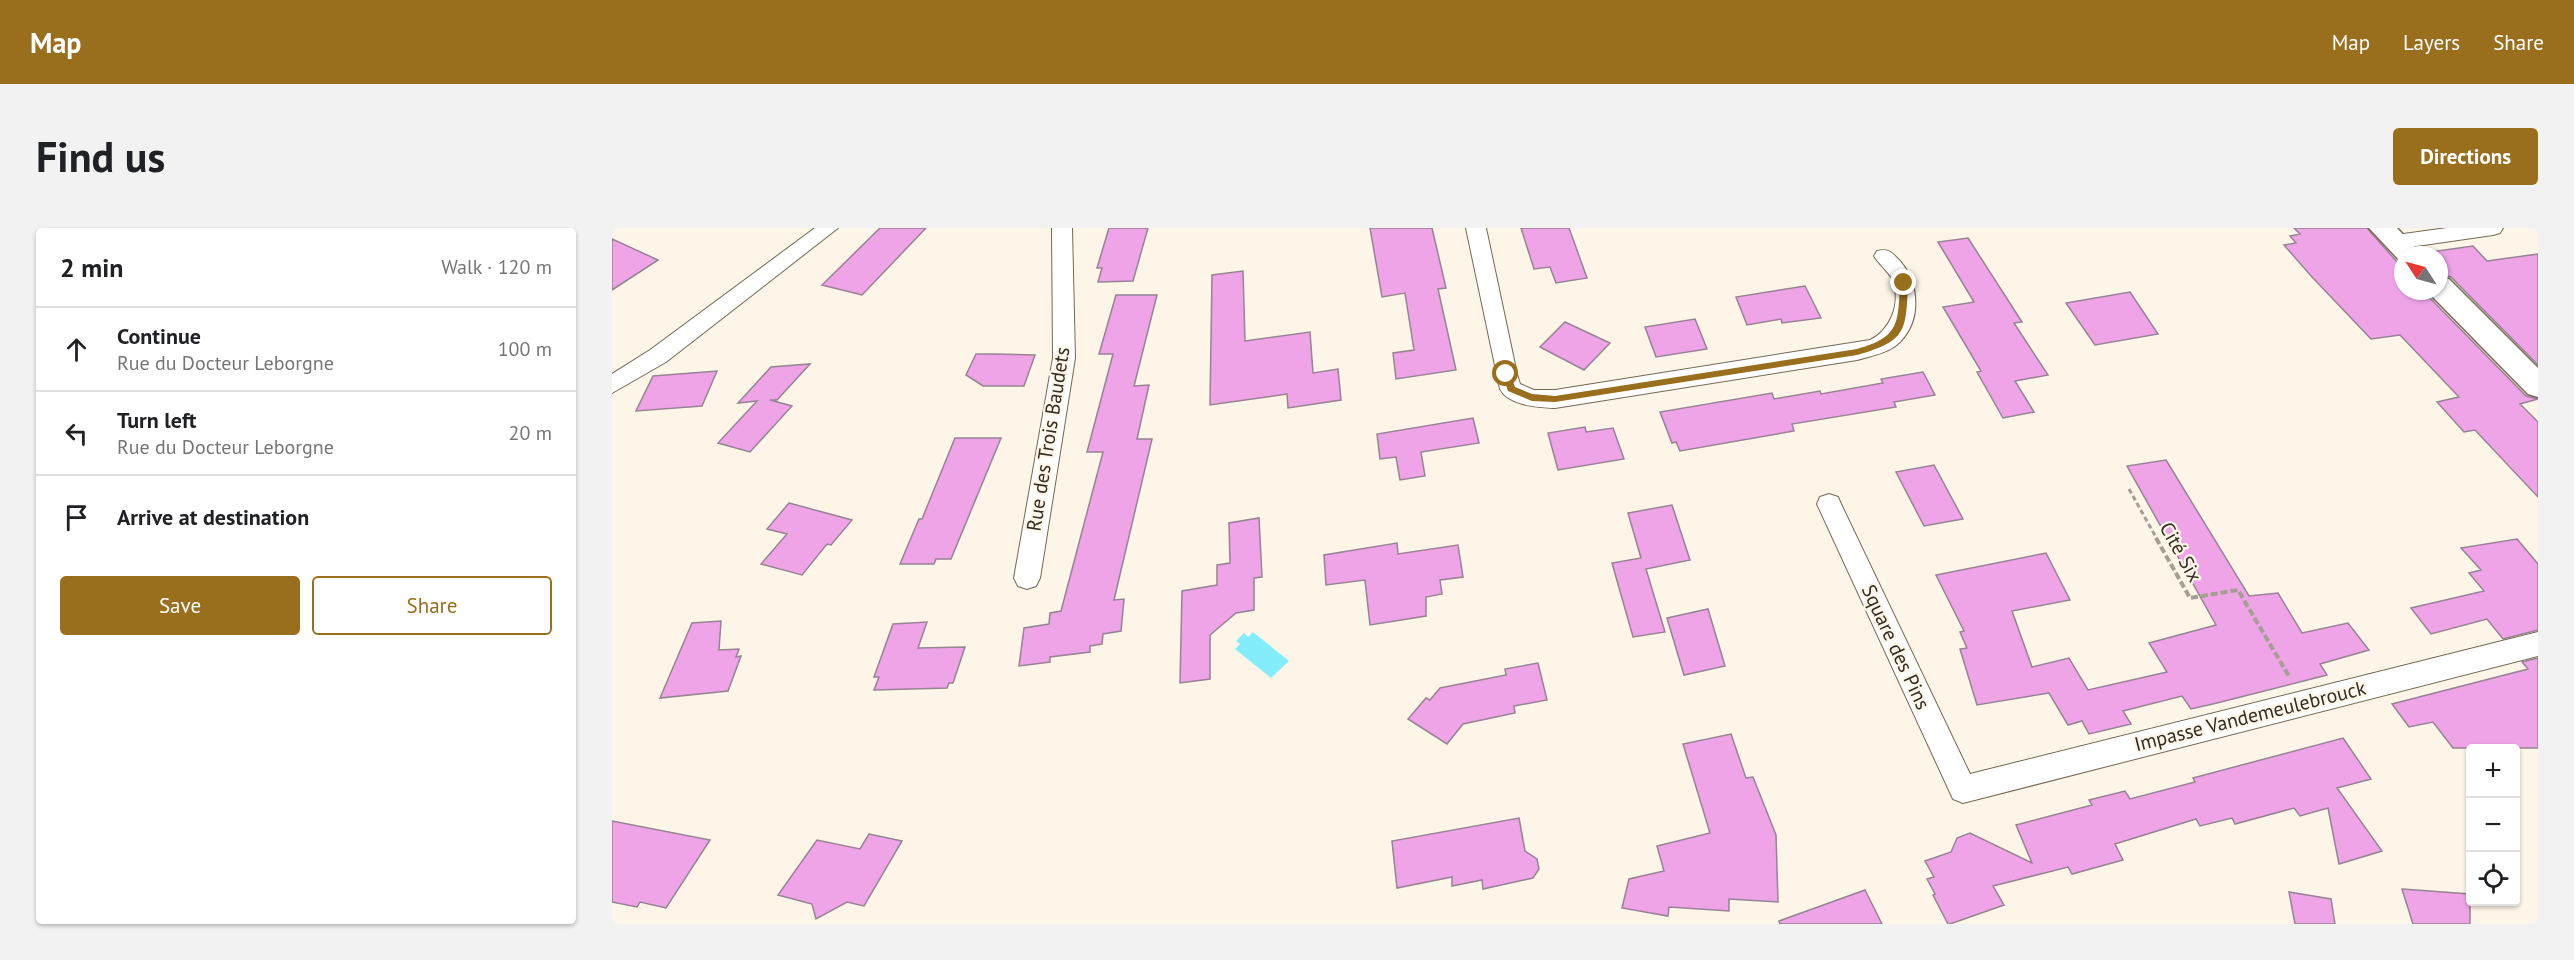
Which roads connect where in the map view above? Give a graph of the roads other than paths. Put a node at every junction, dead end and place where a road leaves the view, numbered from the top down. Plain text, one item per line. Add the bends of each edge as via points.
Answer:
1 (828, 228) edge
2 (1062, 228) edge
3 (1476, 228) edge
4 (2493, 228) edge
5 (2396, 242) edge
6 (1884, 256) dead end
7 (2448, 294) edge
8 (612, 385) edge
9 (2538, 386) edge
10 (1829, 504) dead end
11 (1027, 578) dead end
12 (2538, 644) edge
13 (1963, 789) joint

1 - 8 street via 658,356
2 - 11 street, Rue des Trois Baudets via 1064,358
3 - 6 street via 1506,374 1511,389 1532,398 1582,396 1881,346 1895,335 1904,306 1904,283
4 - 5 street
7 - 9 main road
10 - 13 street, Square des Pins
12 - 13 street, Impasse Vandemeulebrouck

